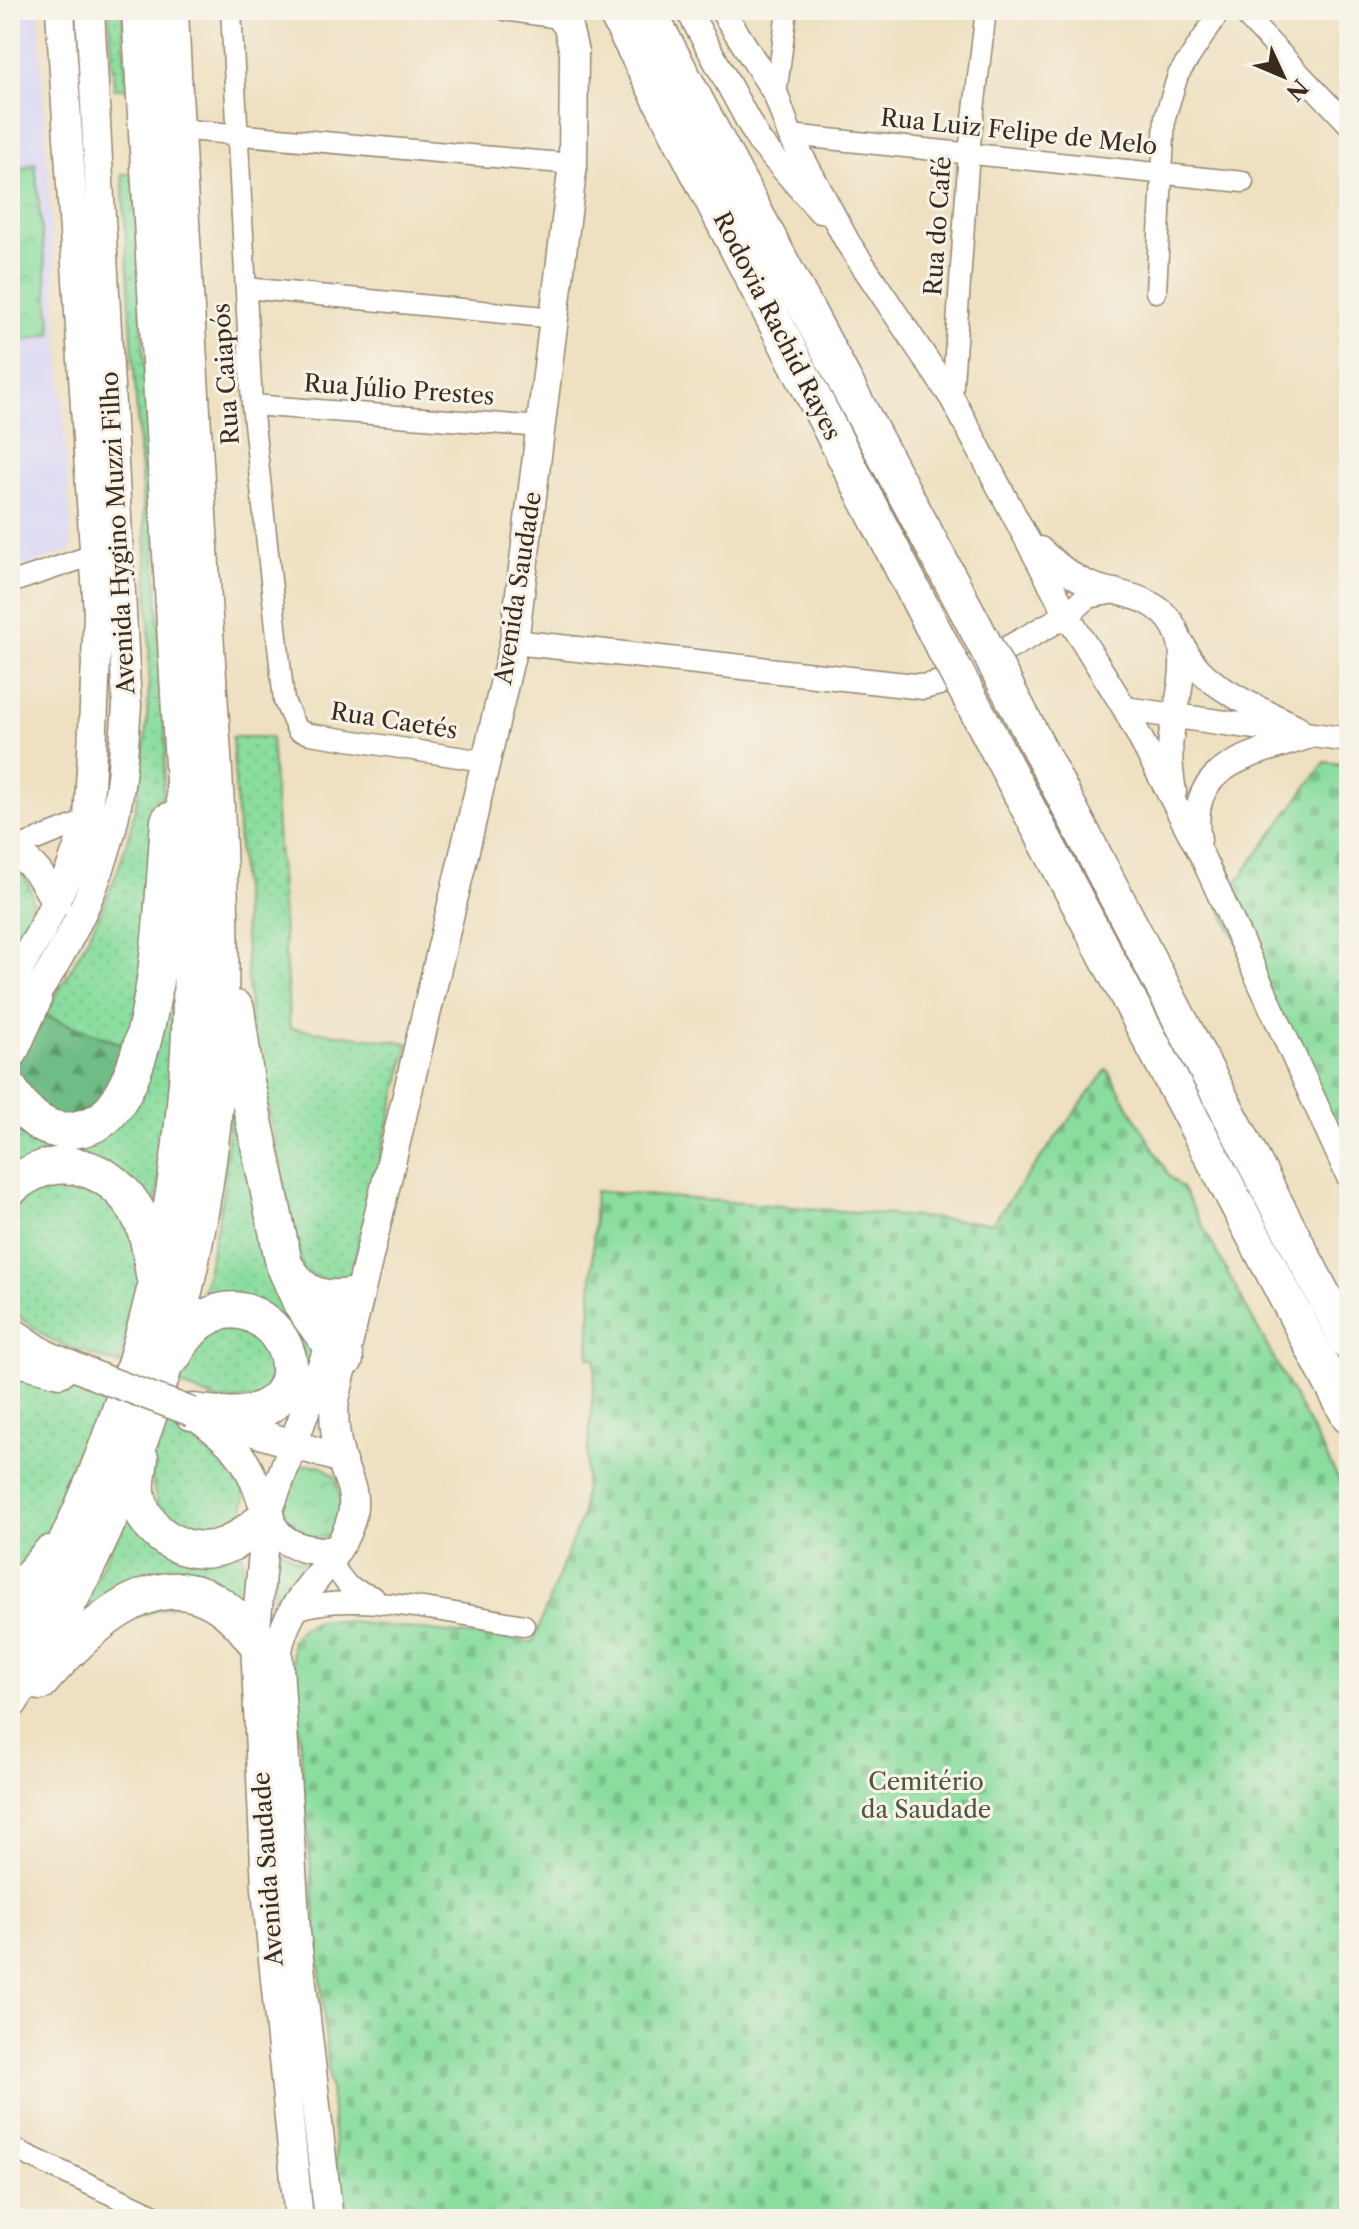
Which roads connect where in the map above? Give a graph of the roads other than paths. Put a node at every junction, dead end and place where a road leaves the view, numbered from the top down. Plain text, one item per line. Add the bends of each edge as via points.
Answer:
1 (60, 10) edge
2 (90, 10) edge
3 (140, 10) edge
4 (170, 10) edge
5 (231, 10) edge
6 (505, 10) edge
7 (614, 10) edge
8 (648, 10) edge
9 (688, 10) edge
10 (722, 10) edge
11 (787, 10) edge
12 (986, 10) edge
13 (1221, 10) edge
14 (1240, 10) edge
15 (565, 15) edge
16 (776, 95) junction
17 (1349, 125) edge
18 (176, 129) junction
19 (238, 135) junction
20 (790, 135) junction
21 (969, 152) junction
22 (573, 164) junction
23 (1165, 174) junction
24 (1243, 182) dead end
25 (848, 243) junction
26 (246, 288) junction
27 (1156, 292) dead end
28 (555, 318) junction
29 (952, 398) junction
30 (252, 405) junction
31 (542, 427) junction
32 (1029, 539) junction
33 (107, 550) junction
34 (10, 583) edge
35 (1115, 591) junction
36 (1067, 615) junction
37 (177, 631) junction
38 (1180, 638) junction
39 (514, 642) junction
40 (1125, 709) junction
41 (1176, 715) junction
42 (297, 730) joint
43 (1313, 735) junction
44 (1349, 740) edge
45 (484, 761) junction
46 (1177, 806) junction
47 (116, 810) junction
48 (88, 819) junction
49 (217, 828) junction
50 (10, 850) edge
51 (1202, 856) junction
52 (56, 903) junction
53 (22, 992) edge
54 (10, 1031) edge
55 (10, 1051) edge
56 (10, 1090) edge
57 (1349, 1177) edge
58 (10, 1188) edge
59 (372, 1242) junction
60 (284, 1264) junction
61 (350, 1297) junction
62 (153, 1307) junction
63 (10, 1330) edge
64 (1349, 1344) edge
65 (331, 1358) junction
66 (10, 1360) edge
67 (162, 1375) junction
68 (101, 1378) junction
69 (192, 1412) junction
70 (1349, 1417) edge
71 (145, 1422) junction
72 (256, 1435) junction
73 (296, 1444) junction
74 (341, 1459) junction
75 (94, 1480) junction
76 (266, 1518) junction
77 (331, 1556) junction
78 (10, 1592) edge
79 (401, 1606) junction
80 (288, 1615) junction
81 (524, 1625) dead end
82 (255, 1641) junction
83 (10, 1653) edge
84 (10, 1701) edge
85 (10, 1716) edge
86 (10, 2147) edge
87 (162, 2219) edge
88 (299, 2219) edge
89 (329, 2219) edge

1 - 33 main road, Avenida Hygino Muzzi Filho
2 - 33 main road, Avenida Hygino Muzzi Filho
3 - 37 highway
4 - 18 highway
5 - 19 street, Rua Caiapós
6 - 15 street
7 - 70 highway, Rodovia Rachid Rayes, bridge
8 - 64 highway, Rodovia Rachid Rayes, bridge
9 - 25 street via 759,141
10 - 16 street
11 - 16 street
12 - 21 street, Rua do Café
13 - 23 street via 1178,75 1165,117
14 - 17 street
15 - 22 main road, Avenida Saudade via 574,52
16 - 20 street
18 - 19 street
18 - 49 highway
19 - 22 street
19 - 26 street, Rua Caiapós
20 - 21 street, Rua Luiz Felipe de Melo
20 - 25 street
21 - 23 street, Rua Luiz Felipe de Melo
21 - 29 street, Rua do Café
22 - 28 main road, Avenida Saudade
23 - 24 street, Rua Luiz Felipe de Melo
23 - 27 street
25 - 29 street
26 - 28 street
26 - 30 street, Rua Caiapós
28 - 31 main road, Avenida Saudade
29 - 32 street
30 - 31 street, Rua Júlio Prestes
30 - 42 street, Rua Caiapós via 284,701
31 - 39 main road, Avenida Saudade
32 - 35 street via 1061,568 1086,583
32 - 36 street
33 - 34 street
33 - 47 main road, Avenida Hygino Muzzi Filho via 127,706
33 - 48 main road, Avenida Hygino Muzzi Filho via 98,613
35 - 36 street via 1088,596
35 - 38 street via 1158,607
36 - 39 street via 951,680 924,687
36 - 40 street
37 - 56 highway via 169,823 157,950 138,1055 124,1091 94,1125 50,1129 33,1119
37 - 62 highway via 193,994 180,1170
38 - 41 street via 1183,671
38 - 43 street via 1201,672
39 - 45 main road, Avenida Saudade
40 - 41 street
40 - 46 street
41 - 43 street
41 - 46 street via 1171,739
42 - 45 street, Rua Caetés
43 - 44 street
43 - 51 street via 1220,770 1205,788 1195,815
45 - 59 main road, Avenida Saudade
46 - 51 street
47 - 48 street
47 - 53 main road, Avenida Hygino Muzzi Filho via 74,926
48 - 50 street
48 - 52 main road, Avenida Hygino Muzzi Filho
49 - 60 highway via 246,1082
49 - 67 highway via 216,1091 201,1205
50 - 52 main road via 40,872
51 - 57 street
52 - 53 main road, Avenida Hygino Muzzi Filho
53 - 54 main road, Avenida Hygino Muzzi Filho
53 - 55 highway
58 - 62 highway via 26,1175 66,1163 108,1178 125,1195 146,1233
59 - 61 main road
59 - 65 main road
60 - 61 highway via 298,1285 319,1298
60 - 65 highway
61 - 65 main road
62 - 75 highway via 125,1402
63 - 68 main road via 45,1354
65 - 72 main road via 280,1424
65 - 73 main road
65 - 74 main road
66 - 68 main road via 44,1371
67 - 69 highway via 181,1340 208,1316 244,1311 276,1329 289,1361 288,1379 278,1397 262,1410 244,1415
67 - 71 highway
68 - 69 main road, bridge
69 - 72 main road
69 - 76 main road via 248,1466
71 - 76 highway via 136,1488 148,1520 167,1540 202,1550 225,1546
71 - 84 highway via 72,1593
72 - 73 main road
73 - 74 main road
73 - 76 main road
74 - 77 main road via 355,1497 351,1518
75 - 78 highway via 46,1561
75 - 83 highway
76 - 77 main road via 300,1548
76 - 82 main road, Avenida Saudade
77 - 79 street via 349,1587
77 - 80 main road, Avenida Saudade
79 - 80 street via 317,1602
79 - 81 street
80 - 89 main road, Avenida Saudade via 278,1651 296,1932
82 - 85 highway via 238,1618 208,1598 192,1592 150,1592 89,1630
82 - 88 main road, Avenida Saudade via 266,1889
86 - 87 street

